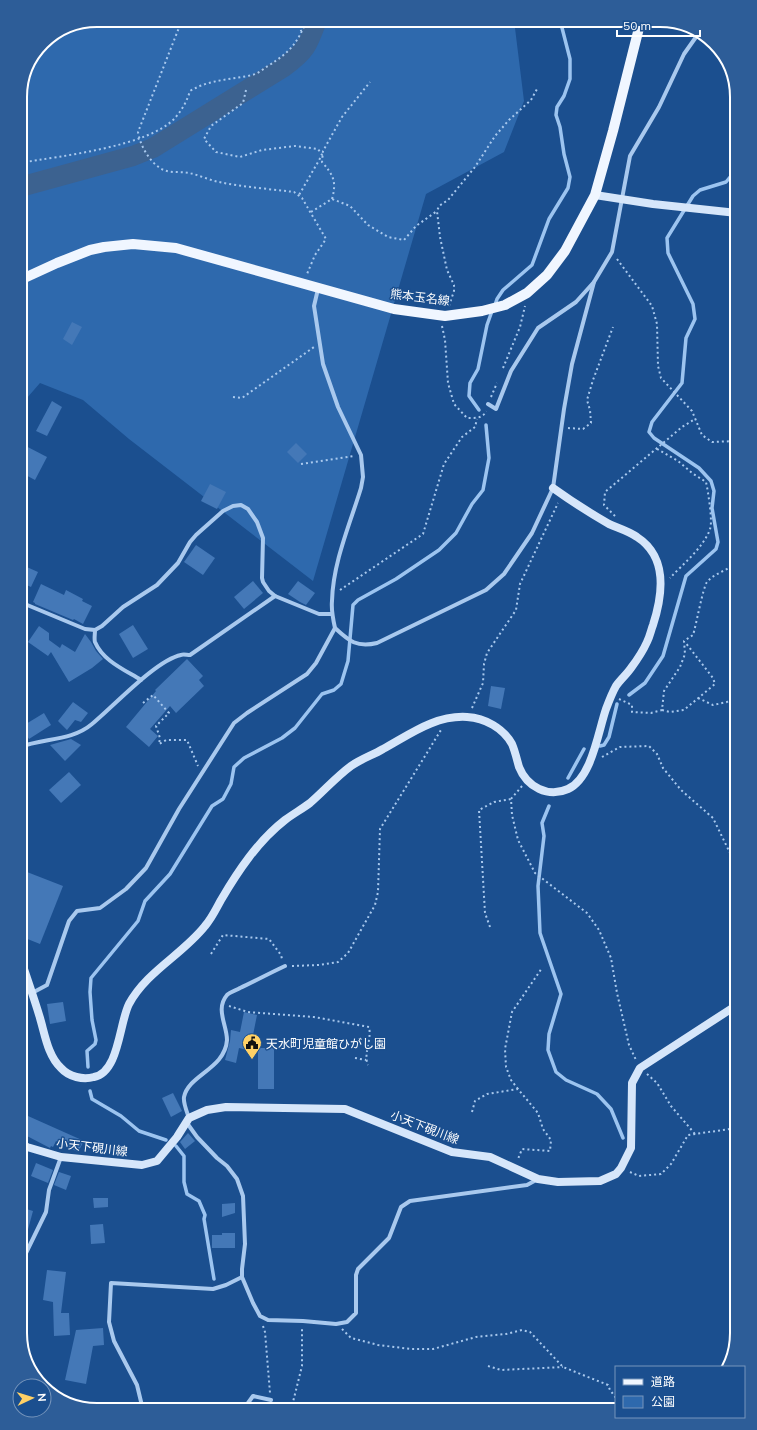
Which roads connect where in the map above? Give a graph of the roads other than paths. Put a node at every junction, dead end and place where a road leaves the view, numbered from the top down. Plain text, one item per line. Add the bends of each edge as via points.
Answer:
1 (639, 27) edge
2 (696, 37) edge
3 (595, 195) junction
4 (730, 212) edge
5 (27, 277) edge
6 (594, 282) junction
7 (319, 288) junction
8 (488, 404) road end
9 (553, 488) junction
10 (275, 596) junction
11 (27, 605) edge
12 (332, 614) junction
13 (335, 628) junction
14 (95, 630) junction
15 (142, 680) junction
16 (27, 745) edge
17 (285, 966) road end
18 (27, 978) edge
19 (32, 993) junction
20 (730, 1010) edge
21 (188, 1120) junction
22 (27, 1147) edge
23 (61, 1157) junction
24 (538, 1178) junction
25 (27, 1251) edge
26 (242, 1277) junction
27 (270, 1400) road end
28 (141, 1403) edge
29 (248, 1403) edge

1 - 3 main road, 熊本玉名線
2 - 6 street via 684,54 659,107 630,156 612,252
3 - 4 street
3 - 7 main road, 熊本玉名線 via 565,251 547,275 527,293 505,305 443,316 394,309
5 - 7 main road, 熊本玉名線 via 90,250 104,246 133,244 176,248
6 - 8 street via 576,302 538,328 511,371 496,409
6 - 9 street via 572,364
7 - 12 street via 314,306 323,364 338,407 361,455 362,477 361,488 337,564
9 - 13 street via 532,533 504,574 486,590 366,646 353,642
9 - 19 street via 612,525 638,537 650,550 659,567 662,586 659,606 648,640 616,686 606,707 589,764 579,782 568,789 555,792 541,791 527,781 520,770 512,744 500,730 484,720 467,717 442,719 354,764 267,836 254,851 205,927 135,993 125,1012 116,1051 108,1068 100,1076 76,1078 62,1070 52,1056
10 - 12 street via 319,614
10 - 14 street via 263,582 263,538 257,522 248,509 241,505 233,506 223,511 196,535 178,563 157,585 123,607
10 - 15 street via 190,655 180,655 165,662
11 - 14 street via 85,629
12 - 13 street
13 - 19 street via 307,674 234,723 179,809 146,868 100,908 77,911 68,921 47,984
14 - 15 street via 94,641 102,653 113,663
15 - 16 street via 91,725 75,735
17 - 21 street via 227,994 222,1006 227,1039 224,1052 214,1065 188,1088 184,1097
18 - 19 street
20 - 24 street, 小天下硯川線 via 640,1068 632,1083 631,1148 616,1174 600,1181 558,1182
21 - 23 street, 小天下硯川線 via 157,1161 142,1165
21 - 24 street, 小天下硯川線 via 207,1110 226,1107 345,1109 452,1152 490,1157
21 - 26 street via 197,1138 237,1179 243,1196 245,1244
22 - 23 street, 小天下硯川線
23 - 25 street via 49,1190 46,1212
24 - 26 street via 527,1185 410,1201 401,1207 390,1238 358,1269 356,1313 347,1322 336,1324 268,1320 260,1316
26 - 28 street via 213,1289 111,1283 109,1322 114,1341 137,1385
27 - 29 street via 253,1396

